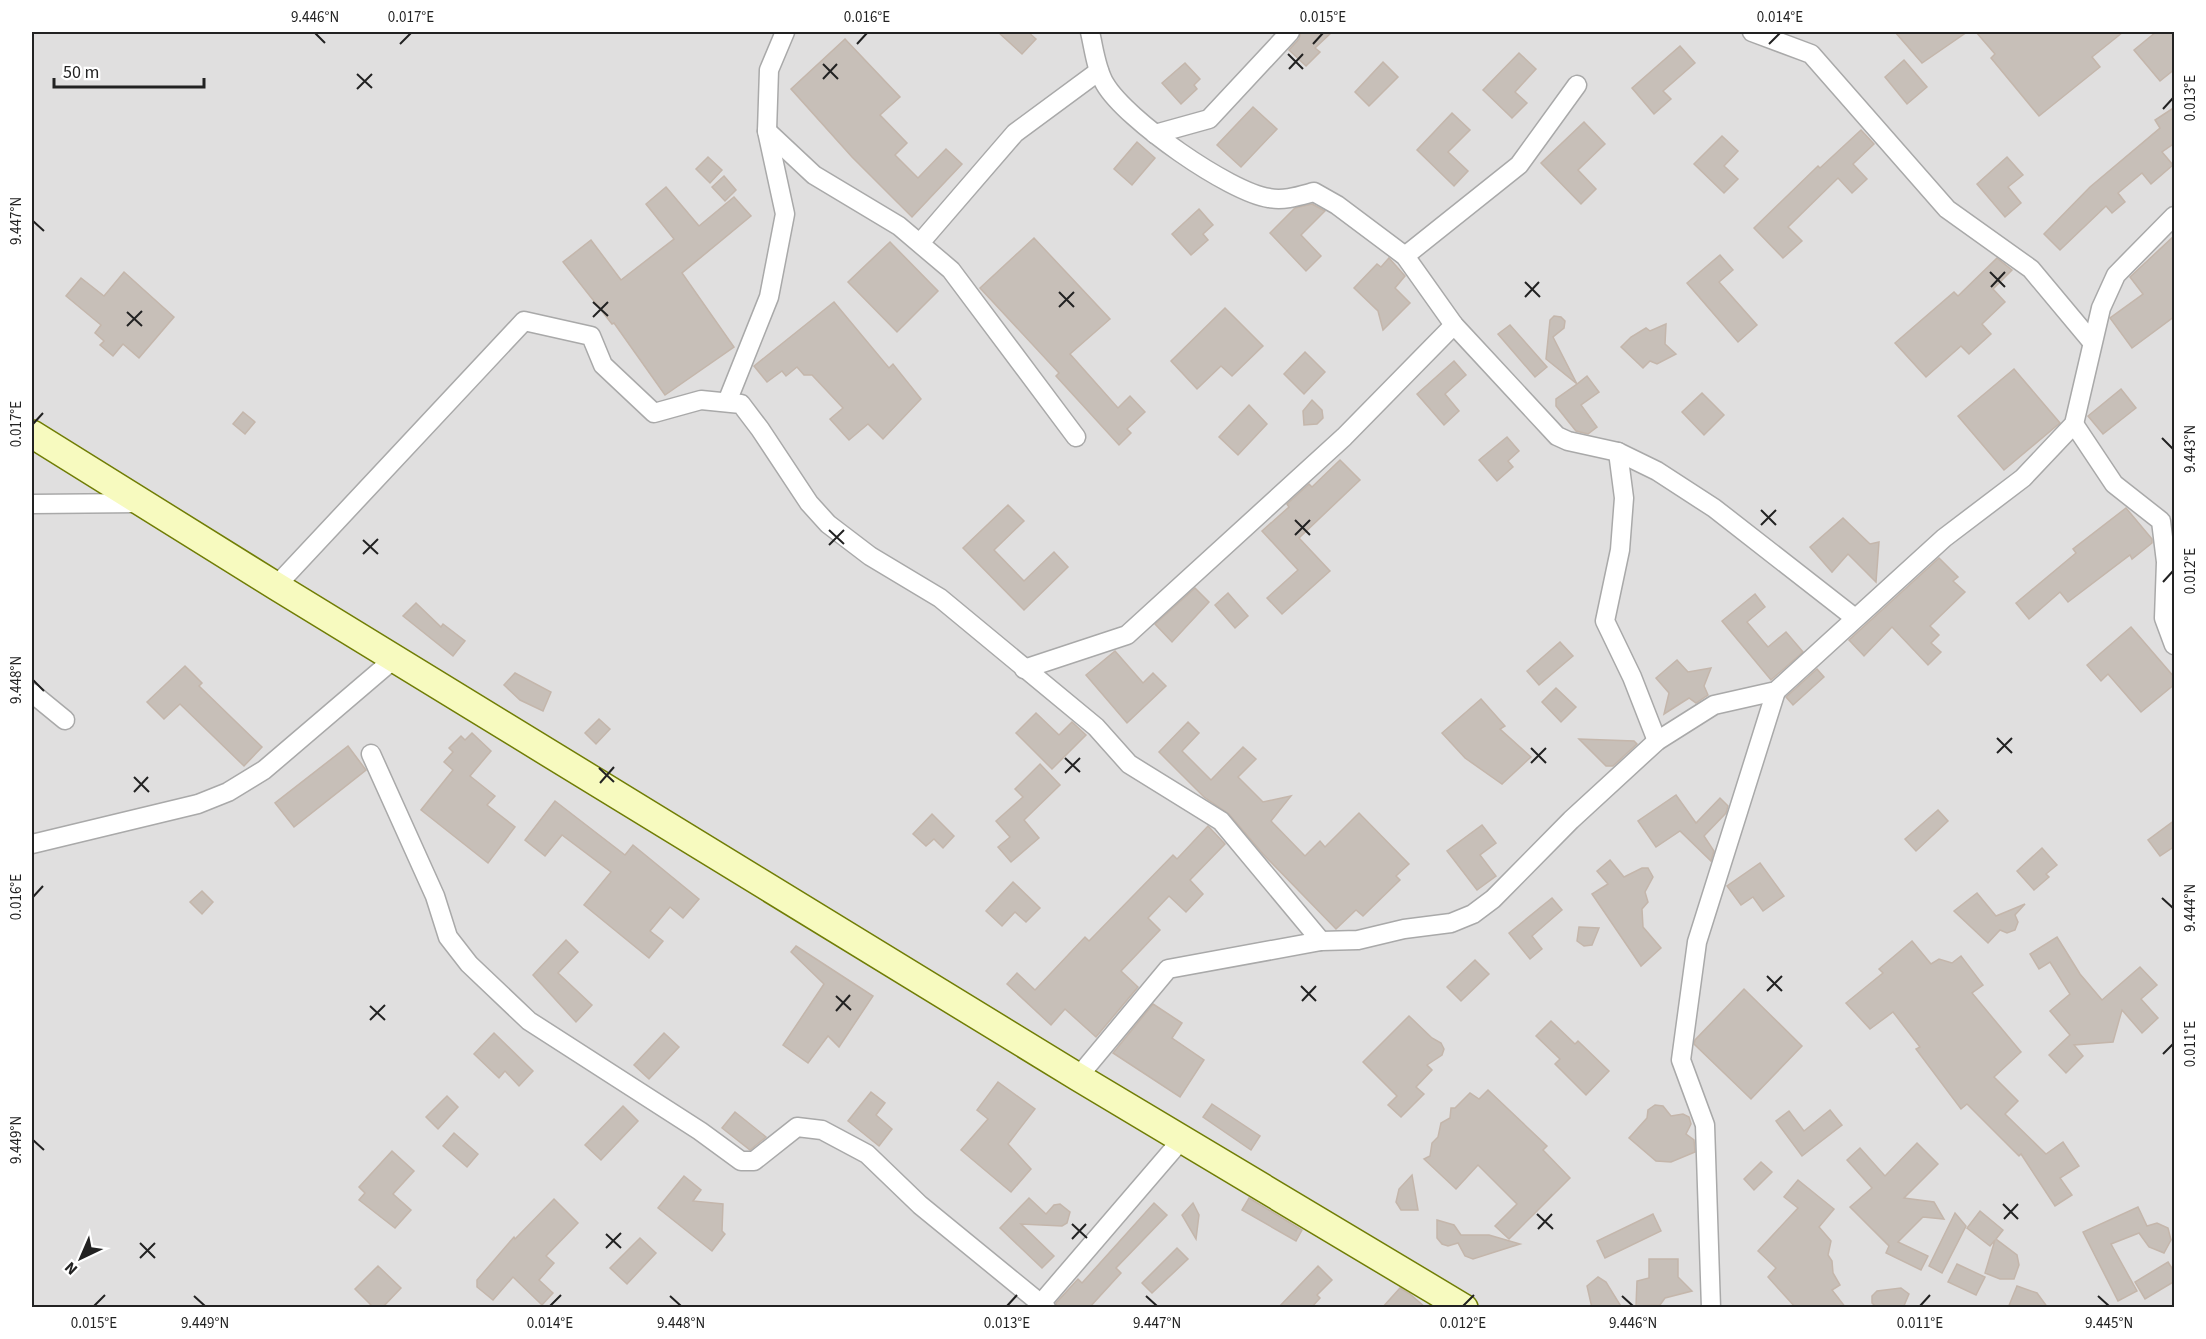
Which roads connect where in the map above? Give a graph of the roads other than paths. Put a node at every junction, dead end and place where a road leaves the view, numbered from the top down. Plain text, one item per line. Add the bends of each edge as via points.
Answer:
1 (785, 32) edge
2 (1090, 32) edge
3 (1290, 32) edge
4 (1752, 32) edge
5 (1099, 70) junction
6 (1576, 85) dead end
7 (767, 131) junction
8 (1155, 134) junction
9 (2175, 216) edge
10 (920, 243) junction
11 (1405, 256) junction
12 (1454, 325) junction
13 (2092, 342) junction
14 (727, 402) junction
15 (2074, 424) junction
16 (32, 434) edge
17 (1076, 437) dead end
18 (1618, 452) junction
19 (142, 503) junction
20 (32, 504) edge
21 (276, 586) junction
22 (1855, 618) junction
23 (2175, 645) edge
24 (393, 658) junction
25 (1024, 669) junction
26 (1776, 691) junction
27 (32, 693) edge
28 (65, 720) dead end
29 (1657, 741) junction
30 (371, 754) dead end
31 (32, 844) edge
32 (1321, 941) junction
33 (1078, 1077) junction
34 (1183, 1138) junction
35 (1041, 1306) edge
36 (1464, 1308) edge
37 (1712, 1308) edge

1 - 7 street via 769,70
2 - 5 street
3 - 8 street via 1209,119
4 - 13 street via 1811,54 1947,209 2031,269
5 - 8 street via 1114,96
5 - 10 street via 1015,133
6 - 11 street via 1519,165
7 - 10 street via 814,175
7 - 14 street via 785,214 769,297
8 - 11 street via 1256,196 1289,198 1314,192
9 - 13 street via 2116,275
10 - 17 street via 951,270
11 - 12 street
12 - 18 street via 1557,436
12 - 25 street via 1344,437 1127,635
13 - 15 street
14 - 21 street via 701,400 654,413 603,365 591,336 524,321
14 - 25 street via 741,405 754,420 809,503 828,524 870,556 940,598
15 - 22 street via 2023,478 1944,538
15 - 23 street via 2114,483 2161,521 2166,562 2164,618
16 - 19 main road
18 - 22 street via 1657,471 1714,508
18 - 29 street via 1624,498 1620,550 1605,621
19 - 20 street
19 - 21 main road
21 - 24 main road
22 - 26 street
24 - 31 street via 264,770 228,792 198,804
24 - 33 main road
25 - 32 street via 1096,727 1129,764 1221,821
26 - 29 street via 1714,705
26 - 37 street via 1696,942 1681,1060 1705,1125
27 - 28 street
29 - 32 street via 1473,914 1451,923 1358,940
30 - 35 street via 435,896 448,937 469,964 529,1021 741,1161 754,1161 797,1126 822,1130 867,1154 920,1205
32 - 33 street via 1168,969
33 - 34 main road
34 - 35 street
34 - 36 main road

